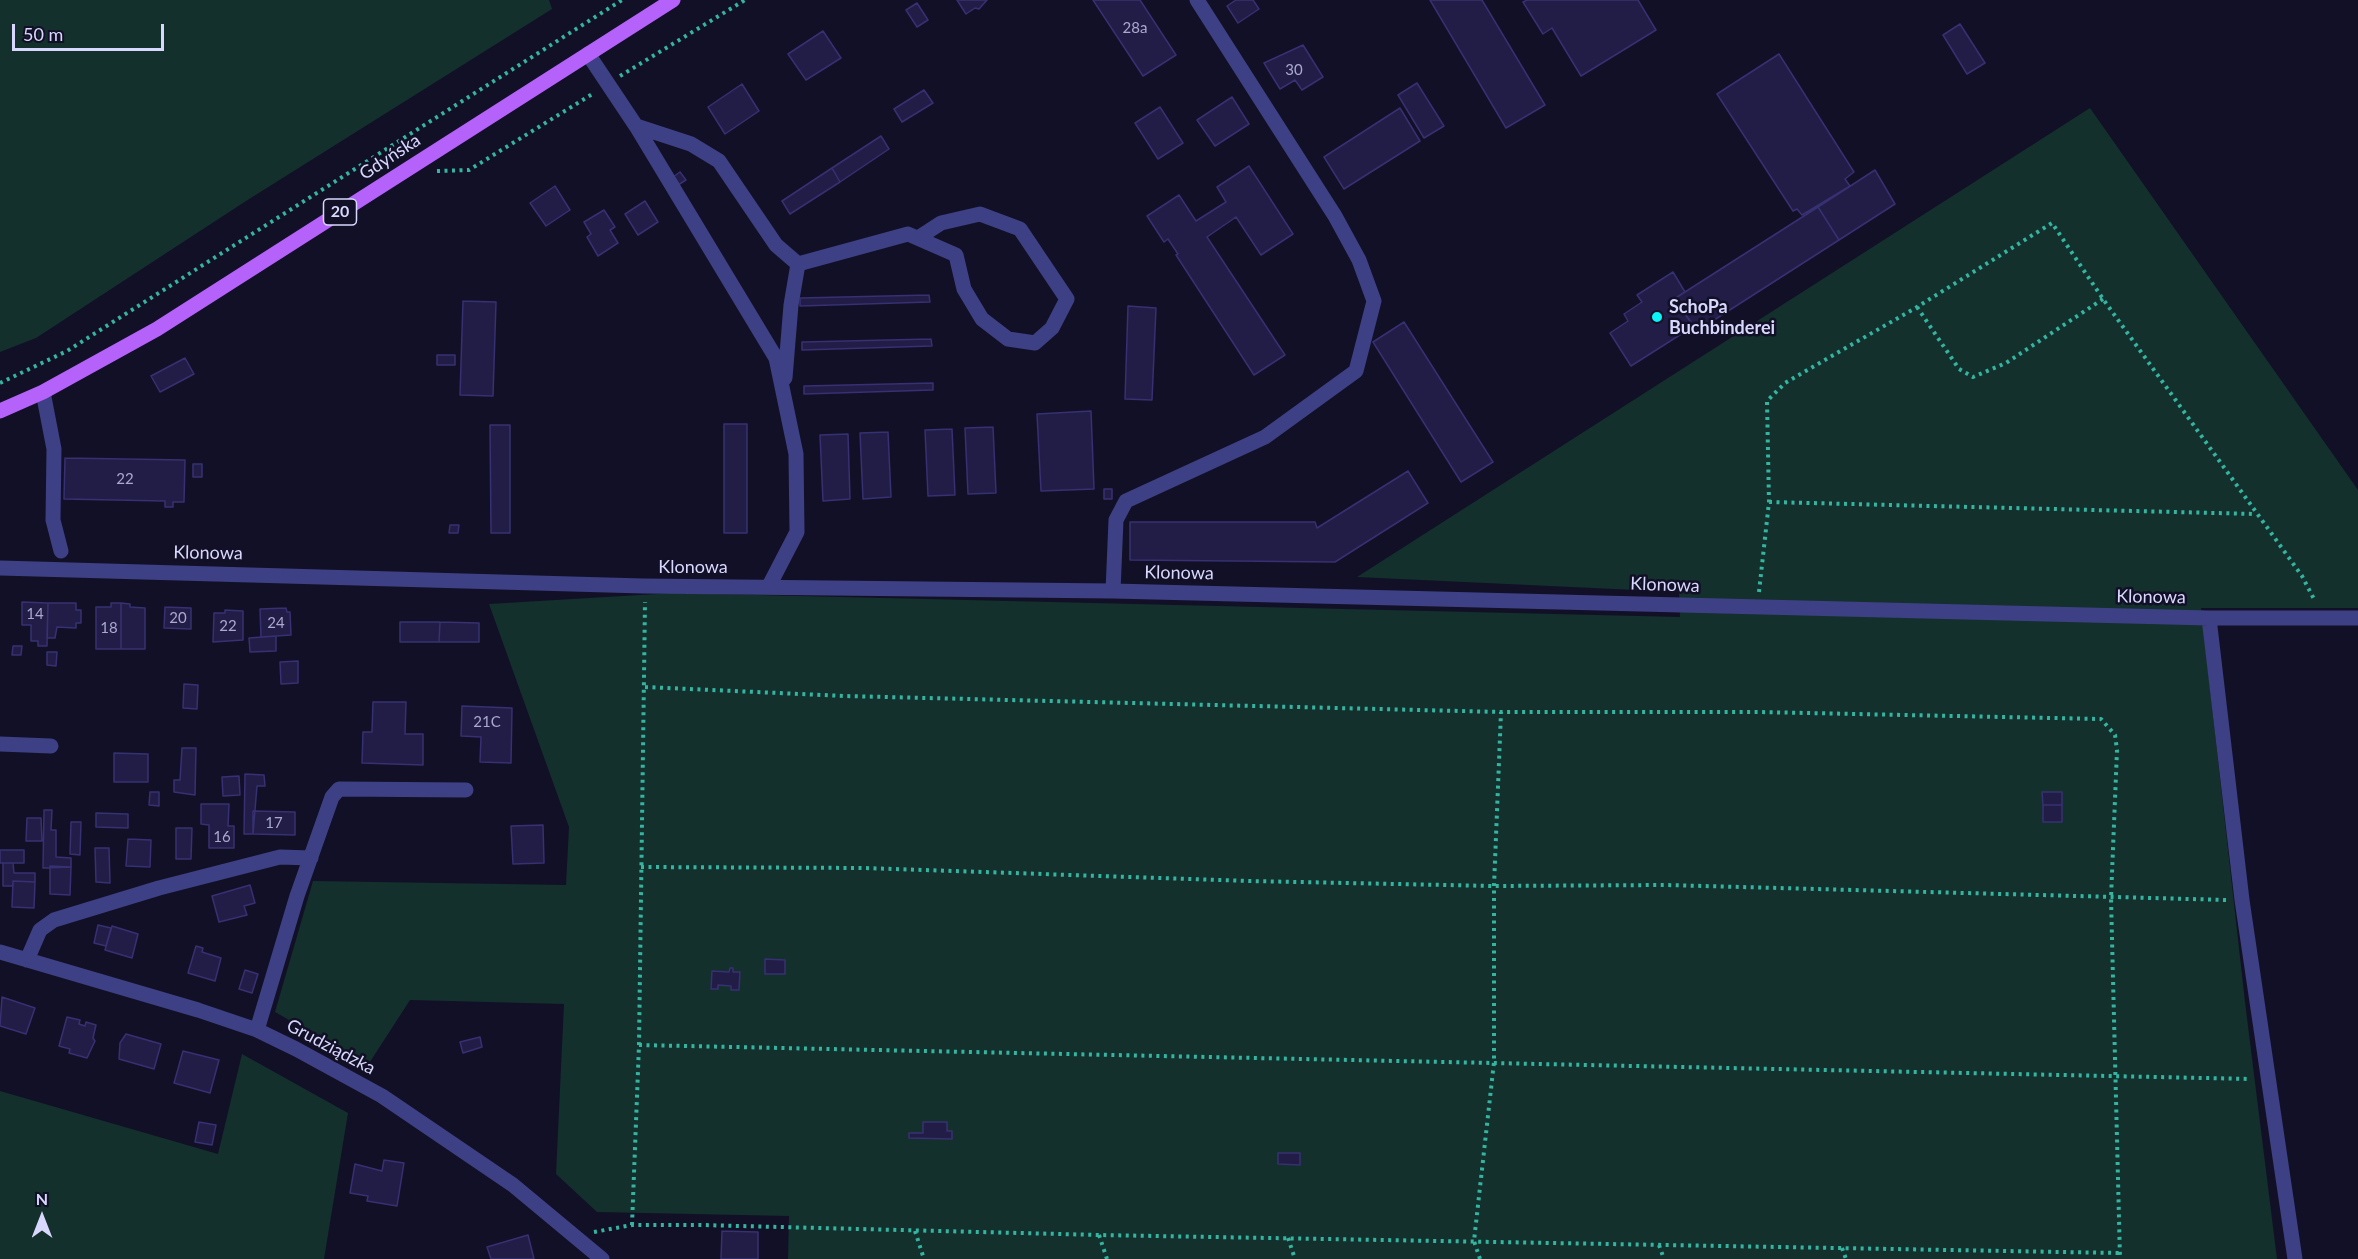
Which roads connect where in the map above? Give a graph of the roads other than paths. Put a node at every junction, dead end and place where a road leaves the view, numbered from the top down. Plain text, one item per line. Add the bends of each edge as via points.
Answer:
1 (673, 0) edge
2 (1197, 0) edge
3 (588, 54) junction
4 (636, 126) junction
5 (918, 238) junction
6 (798, 264) junction
7 (43, 392) junction
8 (784, 394) junction
9 (0, 411) edge
10 (61, 551) dead end
11 (0, 568) edge
12 (769, 586) junction
13 (1113, 591) junction
14 (2209, 618) junction
15 (2358, 618) edge
16 (0, 744) edge
17 (51, 746) dead end
18 (466, 790) dead end
19 (311, 858) junction
20 (0, 952) edge
21 (27, 960) junction
22 (257, 1030) junction
23 (602, 1259) edge
24 (2295, 1259) edge

1 - 3 main road, Gdyńska / 20
2 - 13 street via 1335,216 1359,260 1374,301 1356,371 1266,437 1126,501 1116,520
3 - 4 street
3 - 7 main road, Gdyńska / 20 via 157,329
4 - 6 street via 691,144 718,161 776,244
4 - 8 street via 776,358
5 - 5 street via 941,223 980,214 1020,229 1067,299 1052,328 1035,343 1008,339 982,319 964,289 956,255
5 - 6 street via 908,234
6 - 8 street
7 - 9 main road, Gdyńska / 20
7 - 10 street via 54,448 53,520
8 - 12 street via 796,454 797,532
11 - 12 street, Klonowa
12 - 13 street, Klonowa
13 - 14 street, Klonowa
14 - 15 street, Klonowa
14 - 24 street via 2242,900
16 - 17 street
18 - 19 street via 339,789 332,797
19 - 21 street via 279,857 54,920 40,930
19 - 22 street
20 - 21 street, Grudziądzka
21 - 22 street, Grudziądzka
22 - 23 street, Grudziądzka via 382,1096 513,1185

